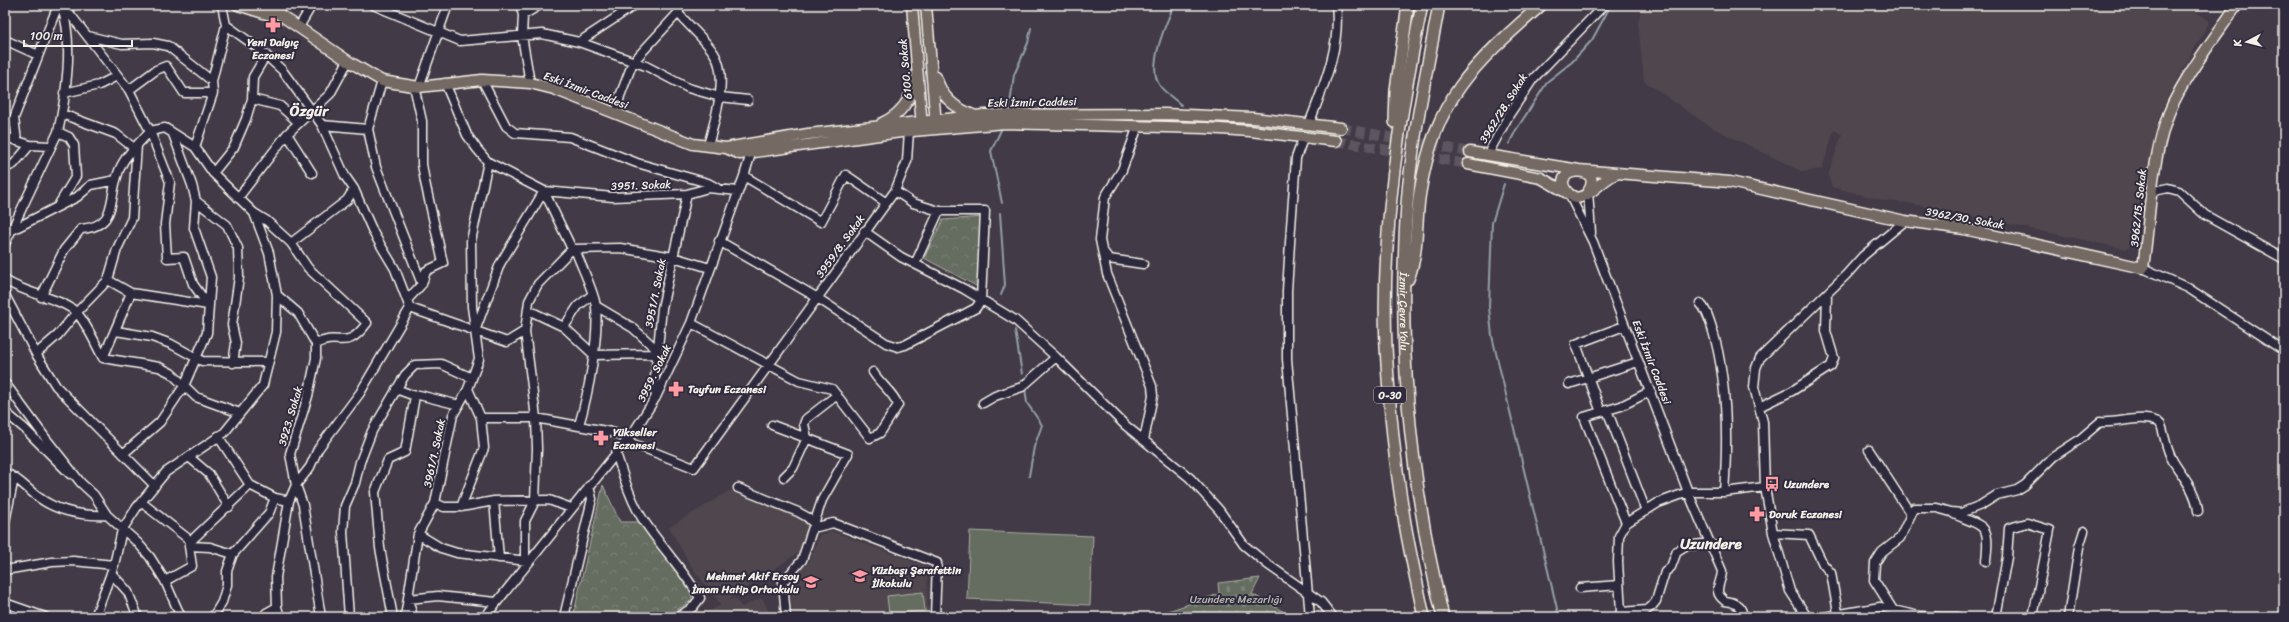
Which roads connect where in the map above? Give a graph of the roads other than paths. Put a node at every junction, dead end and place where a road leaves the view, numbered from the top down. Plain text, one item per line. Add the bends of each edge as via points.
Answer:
1 (60, 5) edge
2 (222, 5) edge
3 (238, 5) edge
4 (262, 5) edge
5 (312, 5) edge
6 (373, 5) edge
7 (448, 5) edge
8 (520, 5) edge
9 (540, 5) edge
10 (635, 5) edge
11 (681, 5) edge
12 (912, 5) edge
13 (926, 5) edge
14 (1336, 5) edge
15 (1408, 5) edge
16 (1422, 5) edge
17 (1439, 5) edge
18 (1541, 5) edge
19 (1604, 5) edge
20 (2238, 5) edge
21 (386, 8) edge
22 (678, 14) junction
23 (523, 15) junction
24 (284, 18) junction
25 (226, 25) junction
26 (298, 27) junction
27 (437, 32) junction
28 (88, 36) junction
29 (522, 36) junction
30 (5, 40) edge
31 (579, 42) junction
32 (38, 55) junction
33 (266, 55) junction
34 (348, 61) junction
35 (633, 62) junction
36 (931, 62) junction
37 (917, 74) junction
38 (117, 76) junction
39 (482, 80) junction
40 (212, 81) junction
41 (382, 81) junction
42 (445, 83) junction
43 (530, 83) junction
44 (416, 87) junction
45 (129, 90) junction
46 (64, 93) junction
47 (213, 93) junction
48 (720, 97) junction
49 (252, 99) junction
50 (748, 100) dead end
51 (312, 111) junction
52 (62, 114) junction
53 (616, 114) junction
54 (974, 116) junction
55 (298, 123) junction
56 (936, 124) junction
57 (1309, 124) junction
58 (322, 126) junction
59 (873, 126) junction
60 (922, 126) junction
61 (1138, 126) junction
62 (1341, 128) tunnel mouth
63 (368, 129) junction
64 (150, 131) junction
65 (909, 131) junction
66 (58, 132) junction
67 (173, 134) junction
68 (287, 134) junction
69 (1304, 136) junction
70 (5, 137) edge
71 (17, 140) junction
72 (1336, 141) tunnel mouth
73 (754, 143) junction
74 (30, 145) junction
75 (50, 146) junction
76 (195, 146) junction
77 (708, 146) junction
78 (136, 147) junction
79 (726, 148) junction
80 (1470, 152) tunnel mouth
81 (751, 154) junction
82 (1488, 154) junction
83 (488, 162) junction
84 (1468, 164) tunnel mouth
85 (5, 168) edge
86 (1579, 170) junction
87 (1394, 171) junction
88 (1620, 172) junction
89 (213, 173) junction
90 (312, 173) dead end
91 (744, 176) junction
92 (116, 180) junction
93 (354, 189) junction
94 (717, 189) junction
95 (544, 191) junction
96 (738, 191) junction
97 (895, 191) junction
98 (1588, 192) junction
99 (2150, 192) junction
100 (687, 194) junction
101 (1569, 194) junction
102 (238, 198) junction
103 (196, 201) junction
104 (885, 202) junction
105 (59, 204) junction
106 (939, 211) junction
107 (254, 212) junction
108 (1905, 221) junction
109 (12, 230) junction
110 (864, 231) junction
111 (719, 241) junction
112 (1593, 242) junction
113 (291, 243) junction
114 (5, 244) edge
115 (574, 249) junction
116 (1102, 251) junction
117 (673, 257) junction
118 (2284, 259) edge
119 (915, 264) junction
120 (1143, 264) dead end
121 (710, 268) junction
122 (2143, 268) junction
123 (5, 280) edge
124 (108, 280) junction
125 (422, 284) junction
126 (1405, 285) junction
127 (131, 293) junction
128 (1827, 294) junction
129 (276, 295) junction
130 (592, 295) junction
131 (5, 296) edge
132 (41, 297) junction
133 (816, 297) junction
134 (408, 299) junction
135 (982, 300) junction
136 (1700, 303) dead end
137 (208, 305) junction
138 (596, 306) junction
139 (410, 308) junction
140 (528, 310) junction
141 (76, 313) junction
142 (691, 322) junction
143 (1624, 326) junction
144 (564, 327) junction
145 (116, 331) junction
146 (475, 331) junction
147 (525, 331) junction
148 (316, 344) junction
149 (2284, 351) edge
150 (656, 352) junction
151 (36, 354) junction
152 (594, 355) junction
153 (1056, 357) junction
154 (103, 358) junction
155 (196, 360) junction
156 (267, 362) junction
157 (1638, 362) junction
158 (233, 363) junction
159 (770, 366) junction
160 (873, 372) dead end
161 (1588, 377) junction
162 (472, 378) junction
163 (5, 383) edge
164 (1569, 384) dead end
165 (184, 386) junction
166 (396, 389) junction
167 (468, 389) junction
168 (1650, 392) junction
169 (837, 395) junction
170 (415, 396) junction
171 (656, 397) junction
172 (983, 403) dead end
173 (459, 405) junction
174 (1759, 407) junction
175 (1604, 411) junction
176 (5, 412) edge
177 (240, 413) junction
178 (481, 418) junction
179 (536, 418) junction
180 (579, 425) junction
181 (772, 425) dead end
182 (218, 436) junction
183 (807, 438) junction
184 (628, 439) junction
185 (1144, 440) junction
186 (1869, 450) dead end
187 (616, 453) junction
188 (123, 454) junction
189 (189, 457) junction
190 (5, 473) edge
191 (784, 476) dead end
192 (14, 478) junction
193 (81, 483) junction
194 (250, 485) junction
195 (296, 485) junction
196 (155, 486) junction
197 (589, 486) junction
198 (1765, 487) junction
199 (738, 488) dead end
200 (1688, 492) junction
201 (1724, 492) junction
202 (275, 498) junction
203 (289, 500) junction
204 (535, 500) junction
205 (142, 502) junction
206 (494, 502) junction
207 (434, 503) junction
208 (229, 507) junction
209 (461, 507) junction
210 (571, 508) junction
211 (6, 510) edge
212 (1646, 510) junction
213 (2198, 511) dead end
214 (1910, 512) junction
215 (1951, 512) junction
216 (107, 515) junction
217 (5, 522) edge
218 (1626, 523) junction
219 (813, 525) junction
220 (122, 530) junction
221 (2084, 531) dead end
222 (1772, 533) junction
223 (418, 534) junction
224 (190, 543) junction
225 (1711, 543) junction
226 (234, 554) junction
227 (499, 558) junction
228 (526, 561) junction
229 (1986, 561) dead end
230 (114, 565) junction
231 (5, 570) edge
232 (111, 573) junction
233 (165, 581) junction
234 (1619, 585) junction
235 (1580, 588) dead end
236 (1309, 595) junction
237 (408, 599) junction
238 (496, 602) junction
239 (5, 603) edge
240 (277, 607) junction
241 (1884, 608) junction
242 (1893, 610) junction
243 (1838, 613) junction
244 (1619, 614) edge
245 (34, 615) edge
246 (264, 616) edge
247 (486, 616) edge
248 (45, 617) edge
249 (95, 617) edge
250 (138, 617) edge
251 (181, 617) edge
252 (213, 617) edge
253 (280, 617) edge
254 (321, 617) edge
255 (348, 617) edge
256 (393, 617) edge
257 (405, 617) edge
258 (413, 617) edge
259 (564, 617) edge
260 (678, 617) edge
261 (786, 617) edge
262 (935, 617) edge
263 (1310, 617) edge
264 (1333, 617) edge
265 (1424, 617) edge
266 (1443, 617) edge
267 (1743, 617) edge
268 (1807, 617) edge
269 (1824, 617) edge
270 (1886, 617) edge
271 (1943, 617) edge
272 (1957, 617) edge
273 (1996, 617) edge
274 (2033, 617) edge
275 (2068, 617) edge

1 - 28 street
1 - 32 street
1 - 46 street via 67,21
2 - 25 street
3 - 24 main road, Eski İzmir Caddesi
4 - 24 main road, Eski İzmir Caddesi
5 - 26 street
6 - 21 street
7 - 27 street
8 - 23 street
9 - 23 street
10 - 31 street
11 - 22 street
12 - 37 main road, 6100. Sokak
13 - 36 main road
14 - 57 street via 1338,37 1327,77
15 - 87 highway via 1396,90
16 - 87 highway, İzmir Çevre Yolu / O-30 via 1407,81
17 - 126 highway, İzmir Çevre Yolu / O-30 via 1415,132 1407,204
18 - 126 highway via 1483,58 1456,92 1438,124 1424,166 1418,203 1414,265
19 - 82 street, 3962/28. Sokak via 1533,79 1509,115
20 - 99 main road, 3962/15. Sokak via 2186,80 2165,122
21 - 27 street
22 - 35 street
22 - 48 street via 715,55 720,68
23 - 29 street
24 - 26 main road, Eski İzmir Caddesi
25 - 33 street
25 - 40 street
26 - 34 main road, Eski İzmir Caddesi
27 - 29 street via 460,41
27 - 44 street
28 - 38 street
28 - 40 street via 122,44 153,43 168,46
29 - 31 street via 542,34
29 - 43 street
30 - 32 street
31 - 35 street
32 - 71 street via 14,118
33 - 49 street via 254,77
33 - 51 street via 282,70
34 - 41 main road, Eski İzmir Caddesi
34 - 51 street via 330,94
35 - 48 street via 662,73 688,88
35 - 53 street
36 - 54 main road via 938,85 947,100 958,109
36 - 56 main road
37 - 59 main road via 911,96 904,108 890,120
37 - 60 main road, 6100. Sokak
38 - 45 street
38 - 46 street via 99,85
39 - 42 main road, Eski İzmir Caddesi
39 - 43 main road, Eski İzmir Caddesi
39 - 94 street via 506,126 515,134 570,137 636,163 708,183
40 - 47 street
41 - 44 main road, Eski İzmir Caddesi
41 - 63 street
42 - 44 main road, Eski İzmir Caddesi
42 - 83 street via 467,135
43 - 53 main road, Eski İzmir Caddesi via 554,89
44 - 125 street via 422,121 422,164 443,263 426,271
45 - 47 street via 156,70 166,66 184,93
45 - 64 street
46 - 52 street
47 - 76 street
48 - 50 street
48 - 77 street
49 - 55 street via 280,106
49 - 89 street via 234,147
51 - 55 street
51 - 58 street
52 - 66 street
52 - 78 street via 116,134
53 - 77 main road, Eski İzmir Caddesi via 693,144
54 - 56 main road, Eski İzmir Caddesi
54 - 57 main road, Eski İzmir Caddesi via 1165,114 1253,118
55 - 68 street
56 - 60 main road, Eski İzmir Caddesi
56 - 61 main road, Eski İzmir Caddesi
57 - 62 main road, Eski İzmir Caddesi
58 - 63 street
58 - 93 street via 345,176
59 - 60 main road, Eski İzmir Caddesi
59 - 73 main road, Eski İzmir Caddesi
60 - 65 main road, Eski İzmir Caddesi
61 - 69 main road, Eski İzmir Caddesi via 1243,130
61 - 116 street via 1122,170 1106,197 1100,240
63 - 125 street via 378,173
64 - 67 street via 165,128
64 - 78 street
64 - 137 street via 170,182 165,224 167,258 184,257 193,284
65 - 81 main road, Eski İzmir Caddesi
65 - 97 street, 3959/8. Sokak via 907,161
66 - 75 street
66 - 105 street via 69,137 74,145 76,176
67 - 76 street
67 - 103 street
68 - 90 street
68 - 102 street
69 - 72 main road, Eski İzmir Caddesi
69 - 236 street via 1296,158 1287,291 1287,336 1292,420
70 - 71 street
71 - 74 street
73 - 79 main road, Eski İzmir Caddesi
73 - 81 street, 3959. Sokak
74 - 75 street
74 - 85 street via 14,164
75 - 109 street
76 - 89 street
77 - 79 main road, Eski İzmir Caddesi
78 - 92 street via 120,166
78 - 124 street via 132,218 117,249
79 - 81 main road, Eski İzmir Caddesi via 740,154
80 - 82 main road, 3962/30. Sokak
81 - 91 street, 3959. Sokak
82 - 86 main road, 3962/30. Sokak
83 - 95 street
83 - 146 street via 471,241
84 - 101 main road via 1540,178
86 - 88 main road, 3962/30. Sokak
86 - 98 main road via 1587,174 1591,180
86 - 101 main road via 1571,172 1565,178 1564,185
87 - 265 highway, İzmir Çevre Yolu / O-30 via 1386,289 1391,415 1403,511
88 - 98 main road via 1606,178
88 - 108 main road, 3962/30. Sokak via 1730,182
89 - 102 street
91 - 96 street, 3959. Sokak
91 - 104 street via 821,222 846,175
92 - 105 street via 91,185 77,197
92 - 132 street via 112,207 105,219 94,228 81,229 64,250
93 - 113 street via 347,200
93 - 134 street
94 - 96 street, 3951. Sokak
94 - 100 street, 3951. Sokak via 708,188
95 - 100 street, 3951. Sokak via 613,197
95 - 115 street
95 - 146 street, 3961/1. Sokak via 511,250 500,264
96 - 111 street, 3959. Sokak
97 - 104 street, 3959/8. Sokak
97 - 106 street via 913,203
98 - 101 main road via 1580,197
98 - 112 street, Eski İzmir Caddesi
99 - 118 street via 2168,188 2179,191 2205,215
99 - 122 main road, 3962/15. Sokak
100 - 117 street, 3951/1. Sokak
101 - 112 street, Eski İzmir Caddesi
102 - 107 street
103 - 137 street via 194,228 211,277
103 - 158 street via 227,225 238,248 239,277 232,325 236,342
104 - 110 street, 3959/8. Sokak
105 - 109 street
106 - 119 street
106 - 135 street via 985,211
107 - 113 street
107 - 129 street via 269,253
108 - 122 main road, 3962/30. Sokak via 1964,229
108 - 128 street via 1862,256
109 - 114 street
110 - 119 street
110 - 133 street, 3959/8. Sokak
111 - 121 street, 3959. Sokak
111 - 133 street
112 - 143 street, Eski İzmir Caddesi
113 - 148 street via 308,268 367,323 357,337 344,341 325,340
115 - 117 street via 620,248
115 - 130 street
115 - 140 street via 538,284 529,301
116 - 120 street via 1109,260
116 - 185 street via 1107,274 1152,386 1153,396
117 - 121 street
117 - 150 street, 3951/1. Sokak
119 - 135 street
121 - 142 street, 3959. Sokak
122 - 149 street, 3962/30. Sokak via 2188,288
123 - 132 street
124 - 127 street
124 - 141 street
125 - 134 street
126 - 266 highway, İzmir Çevre Yolu / O-30 via 1404,338 1414,465 1428,557
127 - 137 street
127 - 145 street
128 - 174 street via 1760,358 1754,387
128 - 174 street via 1826,331 1834,358 1831,366
129 - 148 street via 298,312
129 - 156 street via 276,332
130 - 138 street
130 - 144 street via 578,306
131 - 151 street
132 - 141 street via 64,305
133 - 135 street via 886,343 898,347 976,308
133 - 159 street, 3959/8. Sokak
134 - 139 street
135 - 153 street via 1015,320
136 - 201 street via 1706,308 1722,370 1727,456
137 - 155 street via 207,333
138 - 150 street via 633,328
138 - 152 street
139 - 146 street
139 - 195 street via 364,387 318,449 310,467
140 - 144 street
140 - 147 street
141 - 151 street via 58,336
141 - 154 street
142 - 159 street
142 - 171 street, 3959. Sokak
143 - 157 street, Eski İzmir Caddesi
143 - 161 street via 1576,344
144 - 152 street
145 - 154 street
145 - 155 street via 152,337 171,344
146 - 147 street via 506,342
146 - 162 street, 3961/1. Sokak via 479,359
147 - 179 street
148 - 195 street, 3923. Sokak via 316,358 308,396 290,454
150 - 152 street
150 - 171 street, 3951/1. Sokak
151 - 188 street via 56,386
152 - 180 street
153 - 172 street via 1022,388 995,396
153 - 185 street
154 - 165 street via 159,367 171,373
155 - 158 street
155 - 165 street
156 - 158 street
156 - 177 street via 263,385
157 - 161 street
157 - 168 street, Eski İzmir Caddesi
159 - 169 street via 799,381 832,388
159 - 184 street, 3959/8. Sokak via 694,468
160 - 169 street via 898,405 880,433 874,437 866,435
161 - 164 street
161 - 175 street
162 - 166 street via 442,364 415,365
162 - 167 street, 3961/1. Sokak
163 - 193 street
165 - 177 street via 196,397
165 - 188 street via 160,422
166 - 170 street
166 - 255 street via 372,431 345,506 343,532
167 - 173 street, 3961/1. Sokak
167 - 178 street
168 - 175 street
168 - 200 street, Eski İzmir Caddesi
169 - 183 street via 806,419 804,424
170 - 173 street via 419,394
170 - 256 street via 405,452 388,460 375,492 380,548
171 - 184 street, 3959. Sokak
173 - 207 street, 3961/1. Sokak via 453,416
174 - 198 street via 1763,422
175 - 212 street
175 - 218 street via 1584,417
176 - 193 street
177 - 182 street via 224,433
178 - 179 street
178 - 209 street via 484,448
179 - 180 street
179 - 204 street
180 - 184 street
181 - 183 street
182 - 189 street
182 - 194 street
183 - 191 street via 793,468
183 - 219 street via 848,454 822,500
184 - 187 street, 3959. Sokak
185 - 236 street via 1190,478 1219,510 1244,544
186 - 214 street
187 - 197 street, 3959. Sokak
187 - 260 street via 642,518 686,575 700,598 693,607
188 - 196 street
189 - 196 street via 166,472
189 - 208 street via 209,474
190 - 192 street
192 - 211 street
192 - 216 street via 39,498 58,508 88,516
193 - 216 street via 94,495
194 - 202 street
194 - 208 street
195 - 203 street
195 - 254 street, 3923. Sokak via 303,505
196 - 205 street
197 - 210 street, 3959. Sokak
197 - 259 street via 592,499
198 - 201 street
198 - 222 street
199 - 219 street via 798,512 807,517
200 - 201 street
200 - 212 street
200 - 225 street, Eski İzmir Caddesi
202 - 203 street
202 - 226 street via 269,513
203 - 240 street via 276,577
204 - 206 street
204 - 210 street via 549,500
204 - 228 street via 525,521
205 - 220 street
205 - 224 street
206 - 209 street
206 - 227 street
207 - 209 street via 444,507
207 - 223 street, 3961/1. Sokak
208 - 224 street
210 - 228 street, 3959. Sokak
211 - 217 street
212 - 218 street
213 - 215 street via 2197,499 2187,480 2172,461 2161,424 2152,420 2131,418 2112,424 2100,422 2079,440 2053,456 2021,487 1997,495 1982,505 1961,512
214 - 215 street via 1914,508 1923,507
214 - 242 street via 1900,538 1882,552 1875,563 1874,580
215 - 229 street via 1980,525 1988,539
216 - 220 street
218 - 234 street via 1620,536
219 - 261 street via 802,560 784,582
219 - 262 street via 817,527 833,523 937,563
220 - 230 street
220 - 233 street via 138,543
221 - 275 street
222 - 243 street via 1809,535 1823,564 1831,574
222 - 268 street via 1790,591
223 - 227 street via 441,548 457,553
223 - 237 street, 3961/1. Sokak
224 - 226 street
224 - 233 street via 192,566
225 - 244 street via 1684,546 1677,551 1671,567 1665,572 1656,601 1648,610
225 - 267 street, Eski İzmir Caddesi via 1722,571 1718,583 1719,594 1725,601 1738,605
226 - 252 street via 227,571 227,585 222,602
227 - 228 street
228 - 238 street, 3959. Sokak
230 - 231 street via 73,561
230 - 232 street
232 - 249 street
232 - 250 street via 128,592
233 - 251 street
234 - 235 street
234 - 244 street
236 - 263 street
236 - 264 street via 1321,602
237 - 238 street via 438,596
237 - 257 street, 3961/1. Sokak
237 - 258 street
238 - 247 street, 3959. Sokak
239 - 245 street
240 - 246 street
240 - 253 street
241 - 242 street
241 - 243 street
241 - 270 street
242 - 271 street via 1919,616
243 - 269 street
245 - 248 street
271 - 272 street
273 - 274 street via 2007,557 2009,528 2027,523 2050,530

